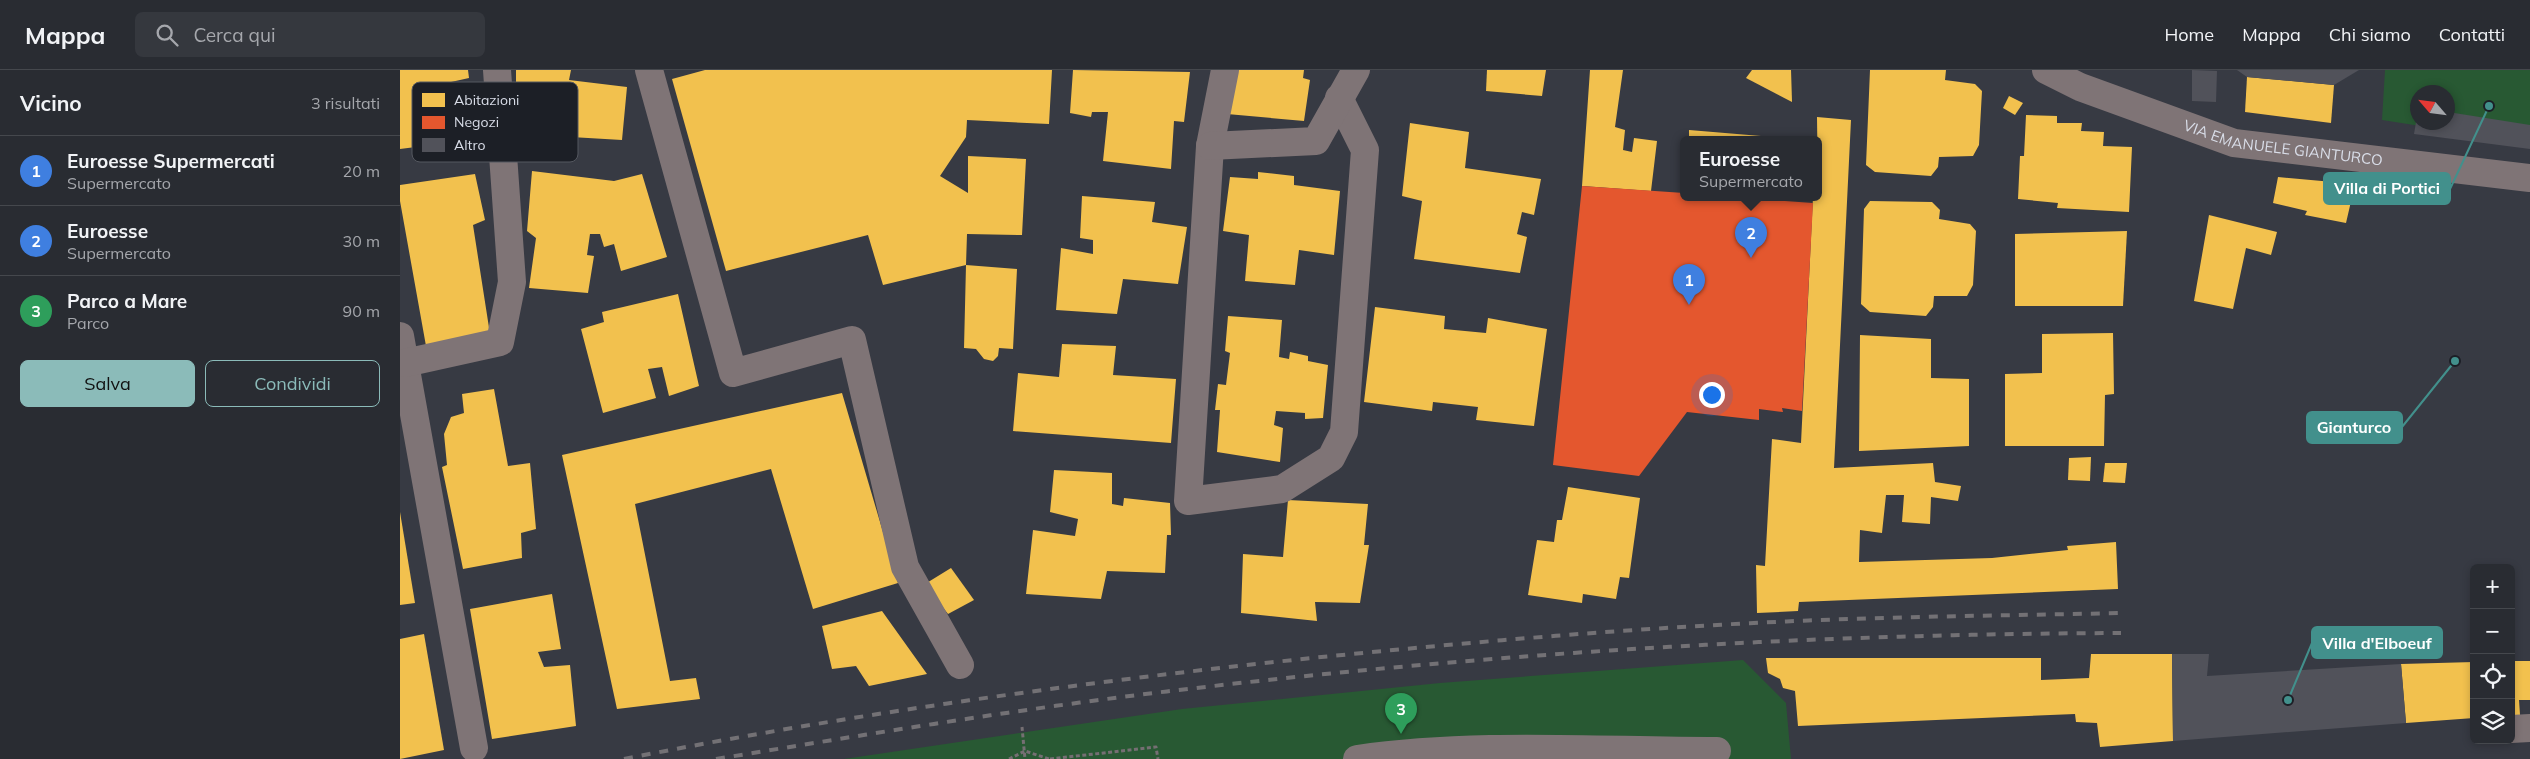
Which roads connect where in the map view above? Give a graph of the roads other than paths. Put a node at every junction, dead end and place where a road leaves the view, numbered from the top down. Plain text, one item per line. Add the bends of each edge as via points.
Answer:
1 (649, 70) edge
2 (1225, 70) edge
3 (1356, 70) edge
4 (2046, 70) edge
5 (1339, 98) junction
6 (1210, 146) junction
7 (504, 162) edge
8 (2530, 178) edge
9 (400, 336) edge
10 (405, 363) junction
11 (960, 665) dead end
12 (2530, 728) edge
13 (2515, 729) edge
14 (474, 748) dead end
15 (1717, 752) dead end
16 (1357, 759) edge

1 - 11 street via 733,373 852,340 905,567
2 - 6 street
3 - 5 street
4 - 8 street, VIA EMANUELE GIANTURCO via 2080,87 2234,143
5 - 6 street via 1316,142
5 - 6 street via 1365,150 1344,432 1332,458 1282,489 1188,501
7 - 10 street via 512,282 500,342
9 - 10 street
10 - 14 street
12 - 13 street
15 - 16 street via 1486,749

